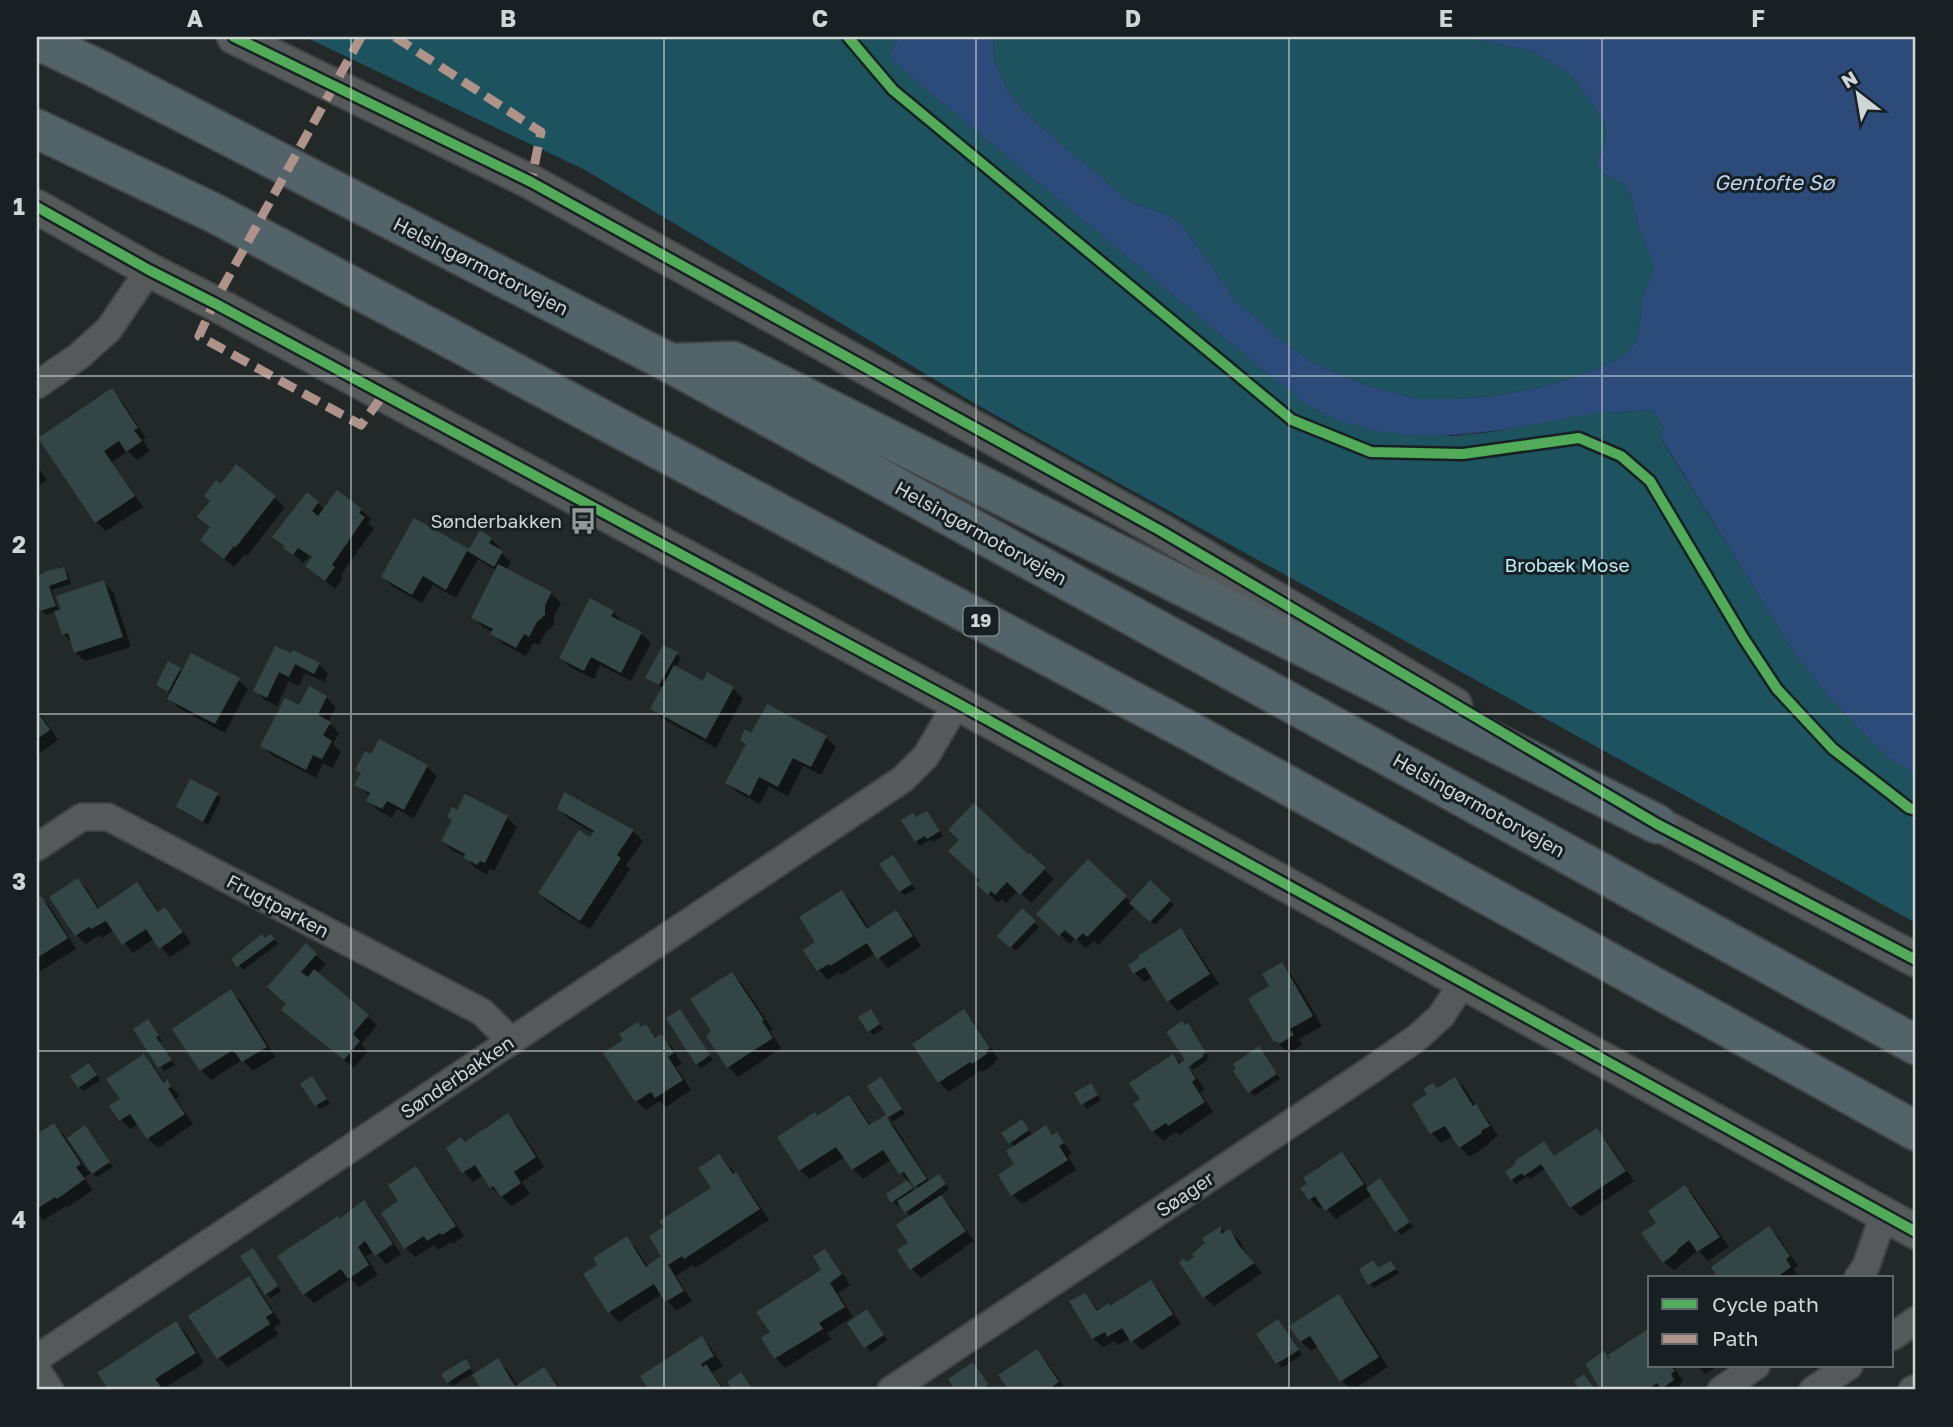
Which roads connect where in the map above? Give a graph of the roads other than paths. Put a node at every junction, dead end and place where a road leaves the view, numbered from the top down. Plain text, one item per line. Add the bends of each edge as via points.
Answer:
1 (234, 37) edge
2 (37, 40) edge
3 (94, 53) edge
4 (37, 129) edge
5 (37, 207) edge
6 (149, 270) junction
7 (670, 363) junction
8 (37, 385) edge
9 (957, 703) junction
10 (1657, 824) junction
11 (37, 847) edge
12 (1916, 960) edge
13 (1464, 981) junction
14 (511, 1041) junction
15 (1916, 1045) edge
16 (1916, 1131) edge
17 (1884, 1214) junction
18 (1916, 1232) edge
19 (1859, 1276) edge
20 (1916, 1320) edge
21 (1894, 1336) edge
22 (37, 1358) edge
23 (1753, 1368) edge
24 (1846, 1368) edge
25 (37, 1370) edge
26 (50, 1390) edge
27 (891, 1390) edge
28 (1721, 1390) edge
29 (1813, 1390) edge

1 - 10 street via 531,182 1149,524
2 - 3 highway, Helsingørmotorvejen
3 - 7 highway, Helsingørmotorvejen
4 - 16 highway, 19 via 214,213 1191,732
5 - 6 street
6 - 8 street via 109,329
6 - 9 street
7 - 10 highway via 733,361
7 - 15 highway, Helsingørmotorvejen
9 - 13 street
9 - 14 street, Sønderbakken via 926,756 903,779
10 - 12 street
11 - 14 street, Frugtparken via 82,817 108,817 482,1012
13 - 17 street
13 - 27 street, Søager via 1441,1016 1390,1057
14 - 22 street, Sønderbakken
17 - 18 street
17 - 19 street
20 - 21 street
23 - 28 street
24 - 29 street
25 - 26 street

